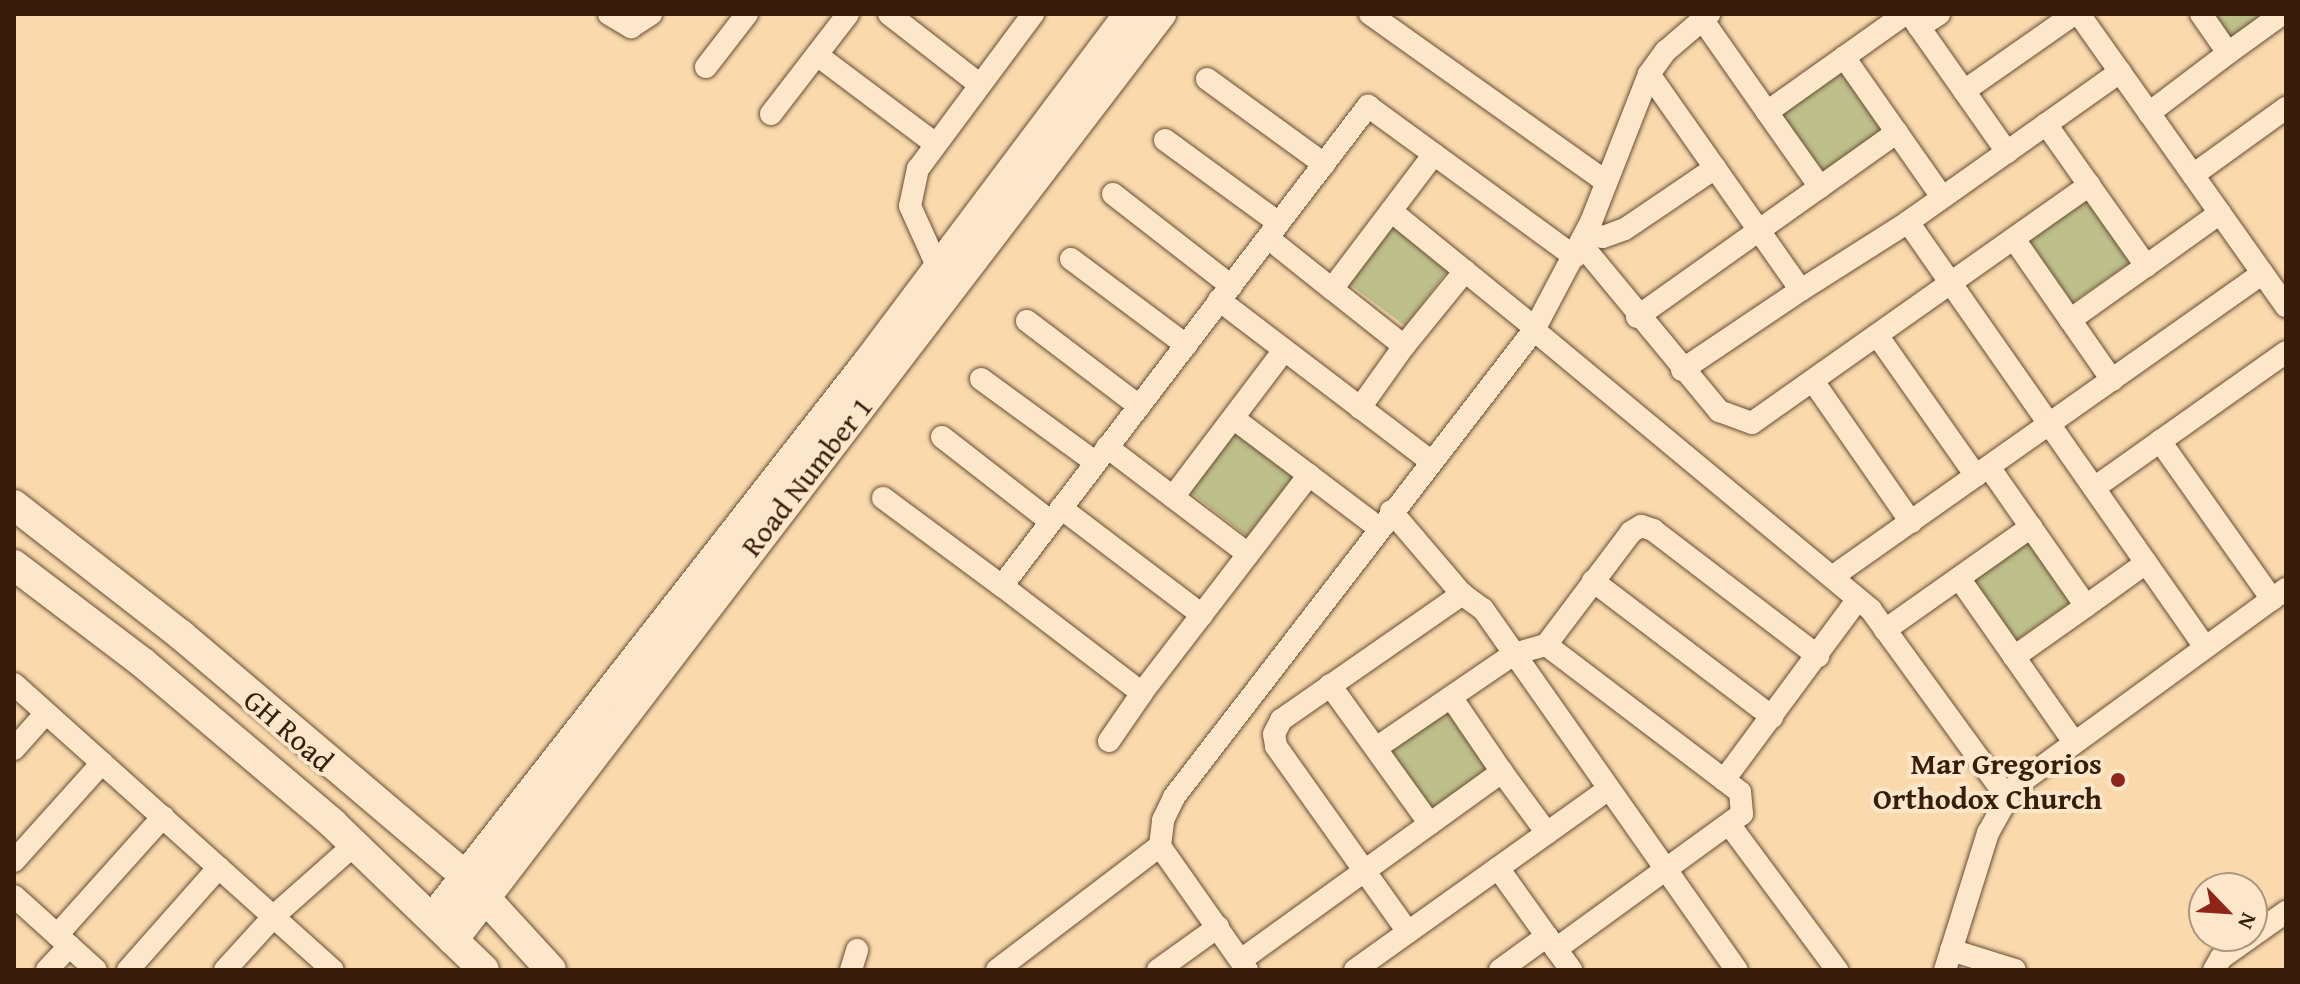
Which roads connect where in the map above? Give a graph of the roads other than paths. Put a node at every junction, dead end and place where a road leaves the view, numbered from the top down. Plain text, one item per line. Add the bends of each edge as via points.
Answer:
1 (609, 14) edge
2 (651, 14) edge
3 (747, 14) edge
4 (848, 14) edge
5 (889, 14) edge
6 (1129, 14) edge
7 (1161, 14) edge
8 (1370, 14) edge
9 (1939, 14) edge
10 (2076, 14) edge
11 (2201, 14) edge
12 (2282, 14) edge
13 (1706, 16) edge
14 (1023, 17) edge
15 (1912, 18) edge
16 (2228, 53) junction
17 (817, 55) junction
18 (1844, 57) junction
19 (706, 67) dead end
20 (2120, 72) junction
21 (1649, 74) junction
22 (1207, 79) dead end
23 (979, 84) junction
24 (1964, 91) junction
25 (1767, 112) junction
26 (2149, 113) junction
27 (771, 114) dead end
28 (2283, 118) edge
29 (2046, 124) junction
30 (1897, 132) junction
31 (1165, 140) dead end
32 (934, 143) junction
33 (2007, 152) junction
34 (1434, 154) junction
35 (1324, 164) junction
36 (1715, 168) junction
37 (2193, 175) junction
38 (1605, 181) junction
39 (2090, 185) junction
40 (1820, 187) junction
41 (1113, 194) dead end
42 (1942, 197) junction
43 (1391, 211) junction
44 (2220, 213) junction
45 (1908, 222) junction
46 (1273, 230) junction
47 (1758, 230) junction
48 (2014, 239) junction
49 (1581, 245) junction
50 (1071, 259) dead end
51 (2146, 266) junction
52 (938, 268) junction
53 (1465, 271) junction
54 (2263, 273) junction
55 (1951, 283) junction
56 (1332, 289) junction
57 (1801, 290) junction
58 (1225, 293) junction
59 (2286, 306) edge
60 (1637, 317) junction
61 (2070, 320) junction
62 (1027, 321) dead end
63 (1534, 329) junction
64 (1877, 335) junction
65 (1186, 345) junction
66 (1404, 346) junction
67 (1284, 350) junction
68 (2286, 352) edge
69 (1682, 370) junction
70 (981, 379) dead end
71 (2112, 380) junction
72 (1813, 381) junction
73 (1139, 406) junction
74 (1360, 408) junction
75 (1233, 418) junction
76 (2049, 424) junction
77 (942, 437) dead end
78 (2160, 441) junction
79 (1102, 455) junction
80 (1430, 461) junction
81 (1982, 472) junction
82 (1309, 475) junction
83 (2094, 488) junction
84 (1173, 497) junction
85 (883, 498) dead end
86 (14, 505) edge
87 (1056, 515) junction
88 (1385, 520) junction
89 (1911, 522) junction
90 (2031, 527) junction
91 (1248, 554) junction
92 (2146, 563) junction
93 (14, 565) edge
94 (1832, 577) junction
95 (1959, 578) junction
96 (1593, 581) junction
97 (1002, 586) junction
98 (1462, 594) junction
99 (2279, 594) edge
100 (1858, 599) junction
101 (2086, 606) junction
102 (1202, 615) junction
103 (1885, 630) junction
104 (1546, 645) junction
105 (2205, 647) junction
106 (1514, 654) junction
107 (1818, 656) junction
108 (2014, 657) junction
109 (14, 684) edge
110 (1330, 685) junction
111 (1142, 693) junction
112 (1451, 697) junction
113 (46, 713) junction
114 (1772, 717) junction
115 (1109, 741) dead end
116 (2073, 741) junction
117 (1376, 748) junction
118 (14, 749) edge
119 (102, 763) junction
120 (1502, 772) junction
121 (1724, 780) junction
122 (1609, 789) junction
123 (2007, 797) junction
124 (163, 817) junction
125 (1430, 824) junction
126 (1729, 824) junction
127 (1547, 833) junction
128 (353, 846) junction
129 (1160, 846) junction
130 (14, 861) edge
131 (219, 867) junction
132 (1498, 868) junction
133 (1666, 870) junction
134 (1364, 871) junction
135 (474, 886) junction
136 (14, 896) edge
137 (275, 915) junction
138 (2282, 924) edge
139 (1218, 927) junction
140 (442, 929) junction
141 (1408, 932) junction
142 (63, 940) junction
143 (1552, 942) junction
144 (1948, 960) edge
145 (1244, 965) edge
146 (1005, 967) edge
147 (329, 969) edge
148 (1359, 969) edge
149 (47, 970) edge
150 (96, 970) edge
151 (128, 970) edge
152 (225, 970) edge
153 (484, 970) edge
154 (551, 970) edge
155 (1158, 970) edge
156 (1500, 970) edge
157 (1571, 970) edge
158 (1737, 970) edge
159 (1837, 970) edge
160 (2015, 970) edge
161 (2214, 970) edge

1 - 2 street via 631,27
3 - 19 street
4 - 17 street
5 - 23 street
6 - 52 street, Road Number 1
7 - 135 street, Road Number 1
8 - 38 street
9 - 15 street
10 - 20 street
10 - 24 street
11 - 16 street
12 - 16 street
13 - 21 street
13 - 25 street
14 - 23 street
15 - 18 street
15 - 24 street
16 - 26 street
17 - 27 street
17 - 32 street
18 - 25 street
18 - 30 street
20 - 26 street
20 - 29 street
21 - 36 street
21 - 38 street
22 - 35 street
23 - 32 street
24 - 33 street
25 - 40 street
26 - 37 street
28 - 37 street
29 - 33 street
29 - 39 street
30 - 40 street
30 - 42 street
31 - 46 street
32 - 52 street via 918,169 910,206
33 - 42 street
34 - 35 street via 1368,106
34 - 43 street
34 - 49 street
35 - 46 street
36 - 47 street
36 - 49 street via 1625,229
37 - 44 street
38 - 49 street
39 - 48 street
39 - 51 street
40 - 47 street
41 - 58 street
42 - 45 street
43 - 53 street
43 - 56 street
44 - 51 street
44 - 54 street
45 - 55 street
45 - 57 street
46 - 56 street
46 - 58 street
47 - 57 street
47 - 60 street
48 - 55 street
48 - 61 street
49 - 60 street
49 - 63 street
50 - 65 street
51 - 61 street
52 - 135 street, Road Number 1
53 - 63 street
53 - 66 street
54 - 59 street
54 - 71 street
55 - 64 street
55 - 76 street
56 - 66 street
57 - 69 street
58 - 65 street
58 - 67 street
60 - 69 street
61 - 71 street
62 - 73 street
63 - 80 street
63 - 94 street
64 - 72 street
64 - 81 street
65 - 73 street
66 - 74 street
67 - 74 street
67 - 75 street
68 - 78 street
69 - 72 street via 1719,411 1740,423 1752,423
70 - 79 street
71 - 76 street
72 - 89 street
73 - 79 street
74 - 80 street
75 - 82 street
75 - 84 street
76 - 81 street
76 - 83 street
77 - 87 street
78 - 83 street
78 - 99 street
79 - 84 street
79 - 87 street
80 - 88 street
81 - 89 street
81 - 90 street
82 - 88 street
82 - 91 street
83 - 92 street
84 - 91 street
85 - 97 street
86 - 135 street, GH Road via 181,635
87 - 97 street
87 - 102 street
88 - 98 street
88 - 129 street via 1174,797 1163,820
89 - 94 street
90 - 95 street
90 - 101 street
91 - 102 street
92 - 101 street
92 - 105 street
93 - 128 street, GH Road via 143,663
94 - 100 street
95 - 103 street
95 - 108 street
96 - 104 street
96 - 107 street via 1631,532 1641,526 1653,530
96 - 114 street
97 - 111 street
98 - 106 street via 1475,598
98 - 110 street
99 - 105 street
100 - 103 street
100 - 107 street
101 - 108 street
102 - 111 street
103 - 123 street
104 - 106 street
104 - 121 street
105 - 116 street
106 - 112 street
106 - 122 street
107 - 114 street
108 - 116 street
109 - 113 street
110 - 117 street
110 - 134 street via 1281,720 1274,734 1276,746
111 - 115 street
112 - 117 street
112 - 120 street
113 - 118 street
113 - 119 street
114 - 121 street
116 - 123 street via 2029,773
117 - 125 street
119 - 124 street
119 - 130 street
120 - 125 street
120 - 127 street
121 - 126 street via 1740,792 1744,804 1742,814
122 - 127 street
122 - 133 street
123 - 144 street via 1988,833
124 - 131 street
124 - 142 street
125 - 134 street
126 - 133 street
126 - 159 street
127 - 132 street
128 - 137 street
128 - 140 street, GH Road
129 - 139 street
129 - 146 street
131 - 137 street
131 - 151 street
132 - 141 street
132 - 143 street
133 - 143 street
133 - 158 street
134 - 141 street
134 - 145 street
135 - 140 street, Road Number 1
135 - 154 street, GH Road
136 - 142 street
137 - 147 street
137 - 152 street
138 - 161 street via 2221,958
139 - 145 street
139 - 155 street
140 - 153 street, GH Road
141 - 148 street
142 - 149 street
142 - 150 street
143 - 156 street
143 - 157 street
144 - 160 street

